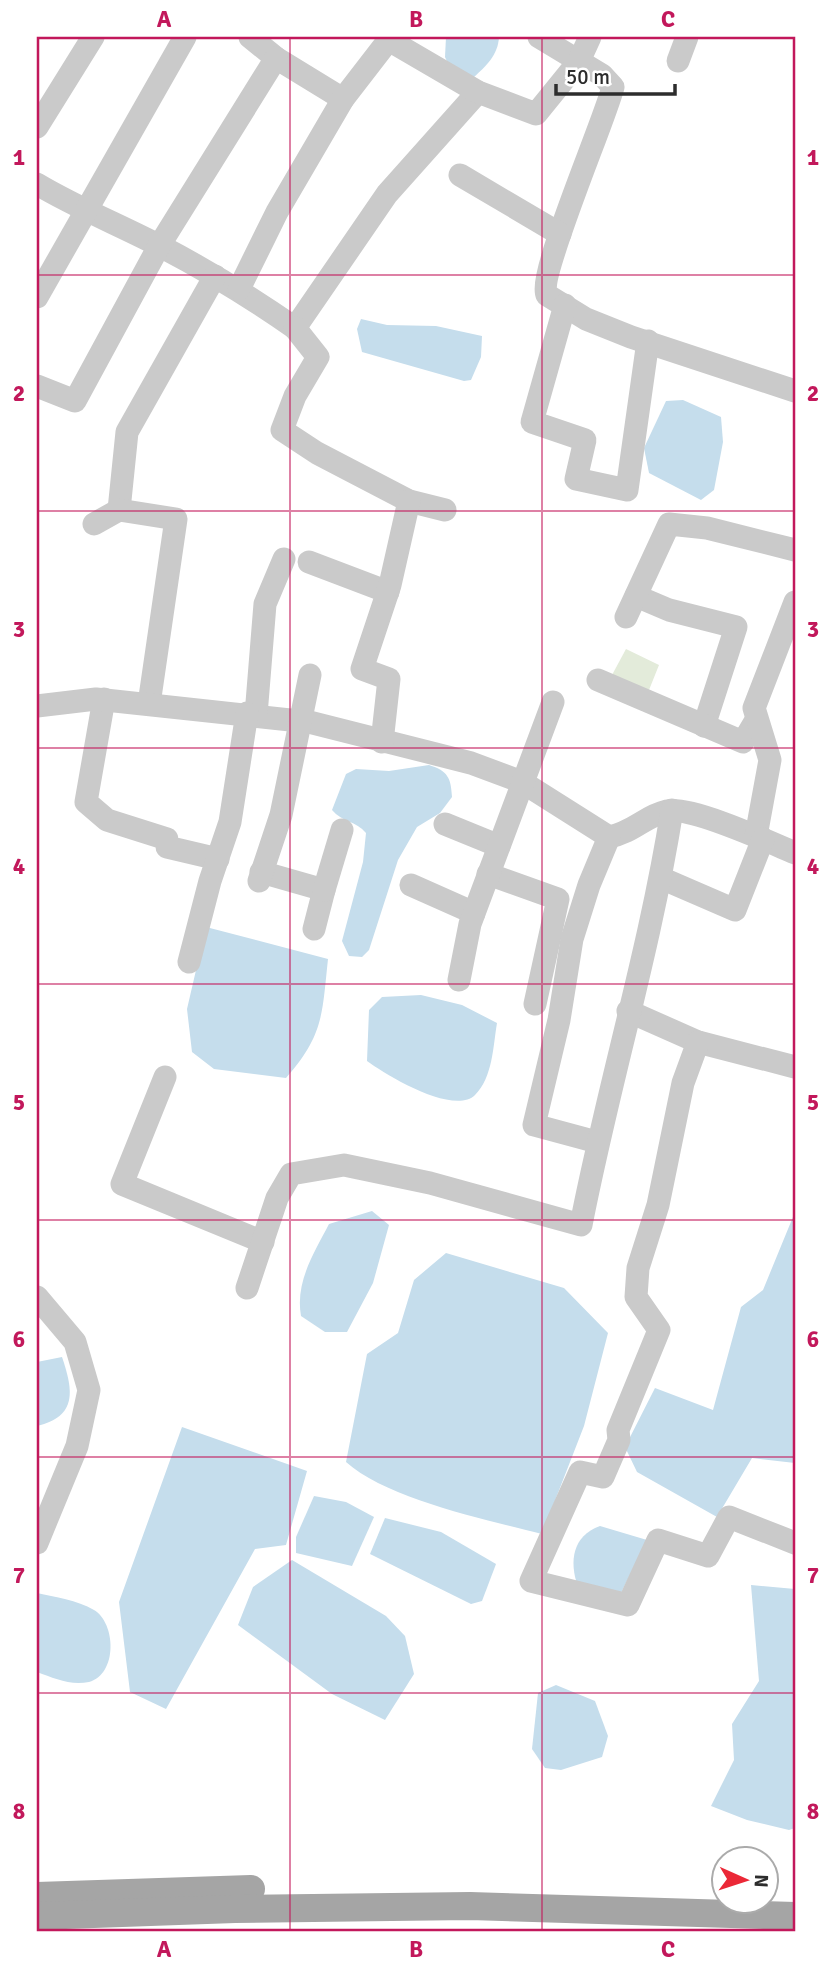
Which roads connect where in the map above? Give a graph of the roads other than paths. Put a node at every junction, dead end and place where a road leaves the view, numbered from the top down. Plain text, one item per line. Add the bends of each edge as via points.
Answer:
1 (93, 37) edge
2 (185, 37) edge
3 (250, 37) edge
4 (539, 37) edge
5 (590, 37) edge
6 (687, 37) edge
7 (384, 39) edge
8 (276, 58) junction
9 (579, 61) junction
10 (678, 61) dead end
11 (478, 92) junction
12 (343, 99) junction
13 (37, 127) edge
14 (460, 176) dead end
15 (37, 184) edge
16 (84, 212) junction
17 (560, 234) junction
18 (159, 246) junction
19 (215, 276) junction
20 (239, 289) junction
21 (37, 297) edge
22 (565, 305) junction
23 (295, 328) junction
24 (648, 341) junction
25 (37, 386) edge
26 (795, 391) edge
27 (409, 501) junction
28 (119, 510) junction
29 (444, 510) dead end
30 (94, 524) dead end
31 (795, 550) edge
32 (285, 559) dead end
33 (309, 562) dead end
34 (388, 592) junction
35 (795, 602) edge
36 (310, 675) dead end
37 (598, 680) dead end
38 (104, 699) junction
39 (553, 702) dead end
40 (149, 704) junction
41 (37, 706) edge
42 (252, 714) junction
43 (756, 720) junction
44 (299, 722) junction
45 (704, 726) junction
46 (382, 741) junction
47 (522, 782) junction
48 (672, 810) junction
49 (445, 824) dead end
50 (342, 830) dead end
51 (609, 837) junction
52 (759, 838) junction
53 (499, 846) junction
54 (795, 853) edge
55 (218, 859) junction
56 (488, 874) junction
57 (661, 878) junction
58 (411, 885) dead end
59 (324, 890) junction
60 (474, 913) junction
61 (314, 929) dead end
62 (189, 962) dead end
63 (459, 979) dead end
64 (535, 1004) dead end
65 (628, 1011) junction
66 (698, 1042) junction
67 (795, 1067) edge
68 (165, 1077) dead end
69 (597, 1142) junction
70 (264, 1242) junction
71 (247, 1288) dead end
72 (37, 1297) edge
73 (37, 1543) edge
74 (795, 1543) edge
75 (37, 1896) edge
76 (710, 1899) edge
77 (37, 1916) edge
78 (795, 1916) edge

1 - 13 street
2 - 16 street
3 - 8 street
4 - 9 street
5 - 9 street
6 - 10 street
7 - 11 street
7 - 12 street
8 - 12 street
8 - 18 street
9 - 11 street via 538,114
9 - 17 street via 610,80 613,87
11 - 23 street via 387,194
12 - 20 street via 277,212
14 - 17 street
15 - 16 street
16 - 18 street
16 - 21 street
17 - 22 street via 545,290
18 - 19 street
18 - 25 street via 75,401
19 - 20 street
19 - 28 street via 127,432
20 - 23 street
22 - 24 street via 586,319
22 - 24 street via 532,422 585,440 576,479 627,490
23 - 27 street via 318,358 295,396 282,430
24 - 26 street
27 - 29 street
27 - 34 street
28 - 30 street
28 - 40 street via 176,519
31 - 45 street via 707,528 670,524 631,606 669,610 736,627
32 - 42 street via 265,604
33 - 34 street
34 - 46 street via 362,669 389,679
35 - 43 street via 757,698
36 - 44 street
37 - 45 street
38 - 40 street
38 - 41 street
38 - 55 street via 86,802 107,820 167,839 167,847
39 - 47 street
40 - 42 street
42 - 44 street
42 - 55 street
43 - 45 street via 743,743
43 - 52 street via 770,760
44 - 46 street
44 - 59 street via 281,815 260,877
46 - 47 street via 471,763
47 - 51 street
47 - 53 street
48 - 51 street via 654,814 628,833
48 - 52 street via 727,824
48 - 57 street
49 - 53 street
50 - 59 street
51 - 69 street via 572,939 534,1125
52 - 54 street
52 - 57 street via 735,910
53 - 56 street
55 - 62 street
56 - 60 street
56 - 64 street via 558,899
57 - 65 street
58 - 60 street
59 - 61 street
60 - 63 street
65 - 66 street
65 - 69 street
66 - 67 street
66 - 74 street via 683,1083 658,1205 638,1268 636,1297 659,1330 603,1477 580,1472 531,1581 628,1605 658,1540 708,1556 729,1517
68 - 70 street via 122,1184
69 - 70 street via 581,1225 344,1165 290,1174 277,1198
70 - 71 street
72 - 73 street via 75,1342 89,1390 77,1446
75 - 76 main road via 352,1888
77 - 78 main road via 470,1906

